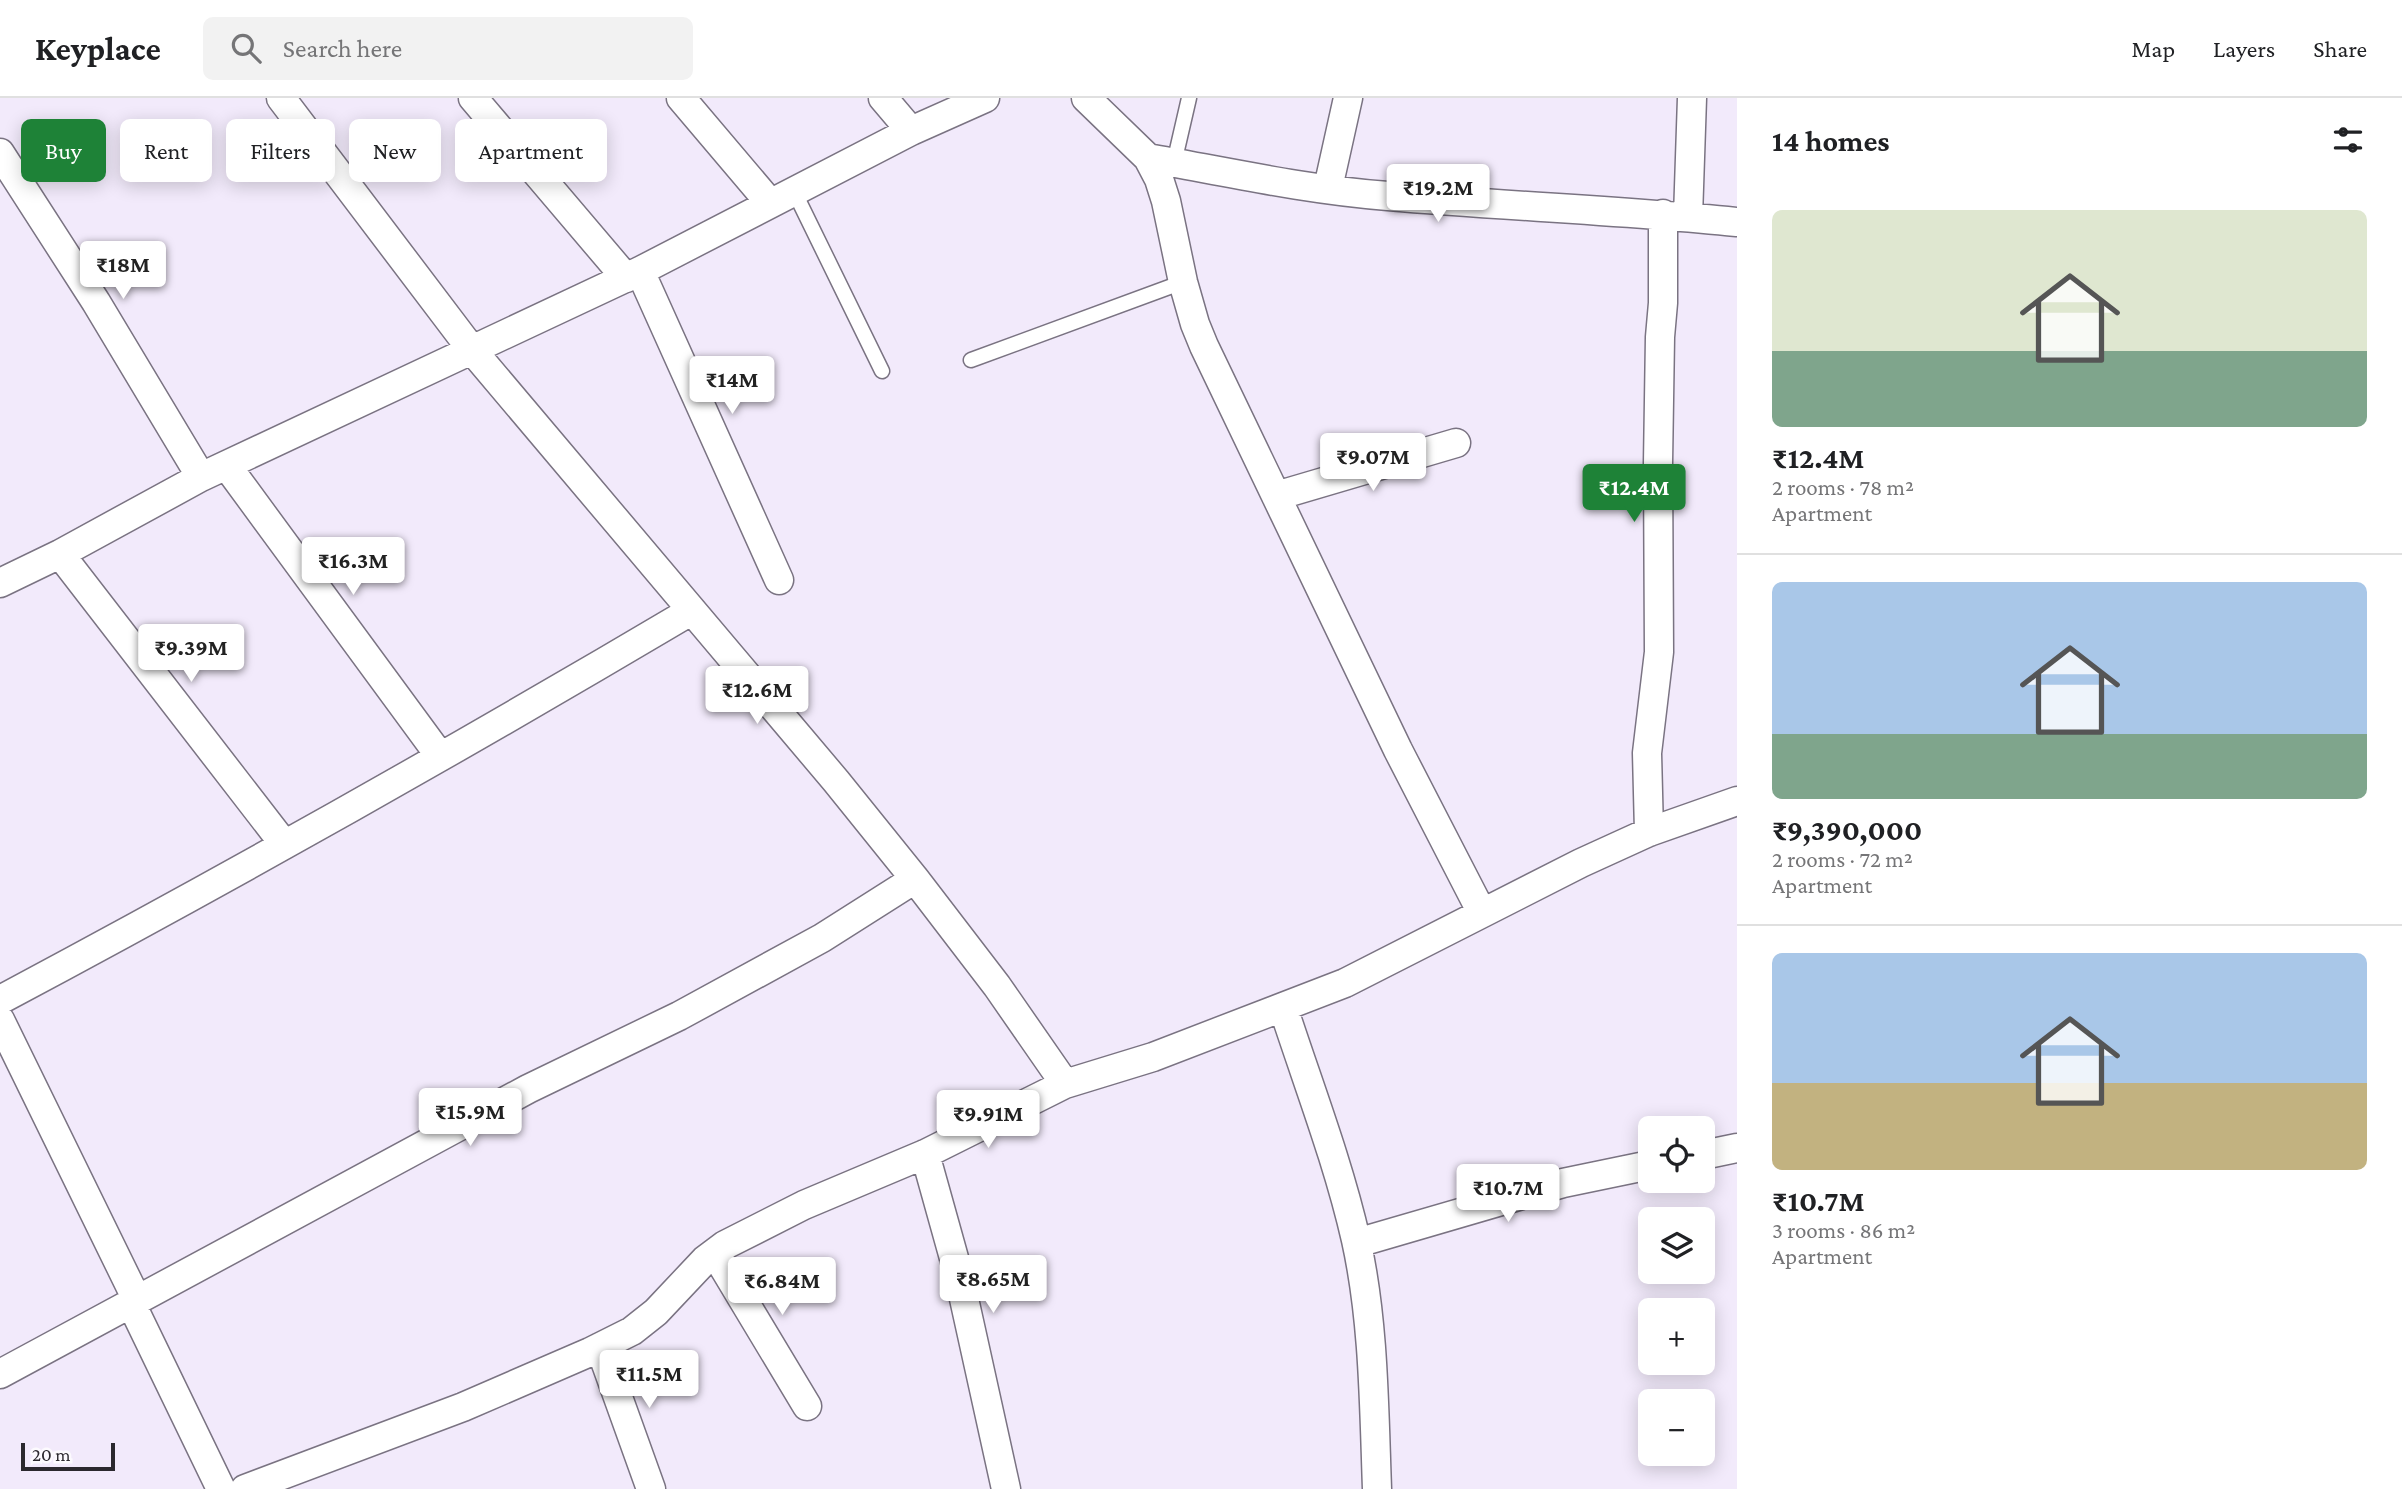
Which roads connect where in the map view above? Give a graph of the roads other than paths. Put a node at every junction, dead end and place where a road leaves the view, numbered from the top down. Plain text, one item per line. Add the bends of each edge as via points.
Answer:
1 (281, 98) edge
2 (473, 98) edge
3 (681, 98) edge
4 (883, 98) edge
5 (985, 98) edge
6 (1086, 98) edge
7 (1189, 98) edge
8 (1348, 98) edge
9 (1692, 98) edge
10 (911, 131) junction
11 (0, 153) edge
12 (1161, 160) junction
13 (1328, 188) junction
14 (782, 197) junction
15 (1675, 215) junction
16 (1737, 222) edge
17 (633, 274) junction
18 (1183, 282) junction
19 (472, 350) junction
20 (971, 360) dead end
21 (882, 371) dead end
22 (1456, 443) dead end
23 (227, 466) junction
24 (201, 477) junction
25 (1276, 496) junction
26 (60, 554) junction
27 (779, 580) dead end
28 (0, 583) edge
29 (691, 611) junction
30 (440, 756) junction
31 (1737, 801) edge
32 (1649, 832) junction
33 (284, 845) junction
34 (915, 879) junction
35 (1482, 913) junction
36 (0, 1000) edge
37 (1283, 1007) junction
38 (0, 1020) edge
39 (1065, 1084) junction
40 (1737, 1148) edge
41 (1715, 1153) edge
42 (925, 1154) junction
43 (1638, 1167) edge
44 (1357, 1243) junction
45 (715, 1253) junction
46 (134, 1302) junction
47 (600, 1347) junction
48 (0, 1374) edge
49 (807, 1406) dead end
50 (221, 1489) edge
51 (246, 1489) edge
52 (651, 1489) edge
53 (1006, 1489) edge
54 (1377, 1489) edge

1 - 19 street
2 - 17 street
3 - 14 street
4 - 10 street
5 - 10 street
6 - 12 street
7 - 12 lane
8 - 13 street
9 - 15 street
10 - 14 street
11 - 24 street
12 - 13 street
12 - 18 street
13 - 15 street
14 - 17 street
14 - 21 lane
15 - 16 street
15 - 32 street via 1660,337 1659,652 1647,753
17 - 19 street
17 - 27 street
18 - 20 lane
18 - 25 street via 1203,346
19 - 23 street
19 - 29 street
22 - 25 street
23 - 24 street
23 - 30 street
24 - 26 street
25 - 35 street
26 - 28 street
26 - 33 street
29 - 30 street
29 - 34 street
30 - 33 street
31 - 32 street
32 - 35 street
33 - 36 street
34 - 39 street
34 - 46 street via 799,951 679,1016 528,1089
35 - 37 street via 1345,983
37 - 39 street via 1153,1057
37 - 44 street
38 - 46 street
39 - 42 street
40 - 41 street
42 - 45 street via 804,1205
42 - 53 street via 959,1276
43 - 44 street via 1563,1183
44 - 54 street via 1368,1320
45 - 47 street via 656,1312
45 - 49 street
46 - 48 street
46 - 50 street
47 - 51 street via 463,1407
47 - 52 street

